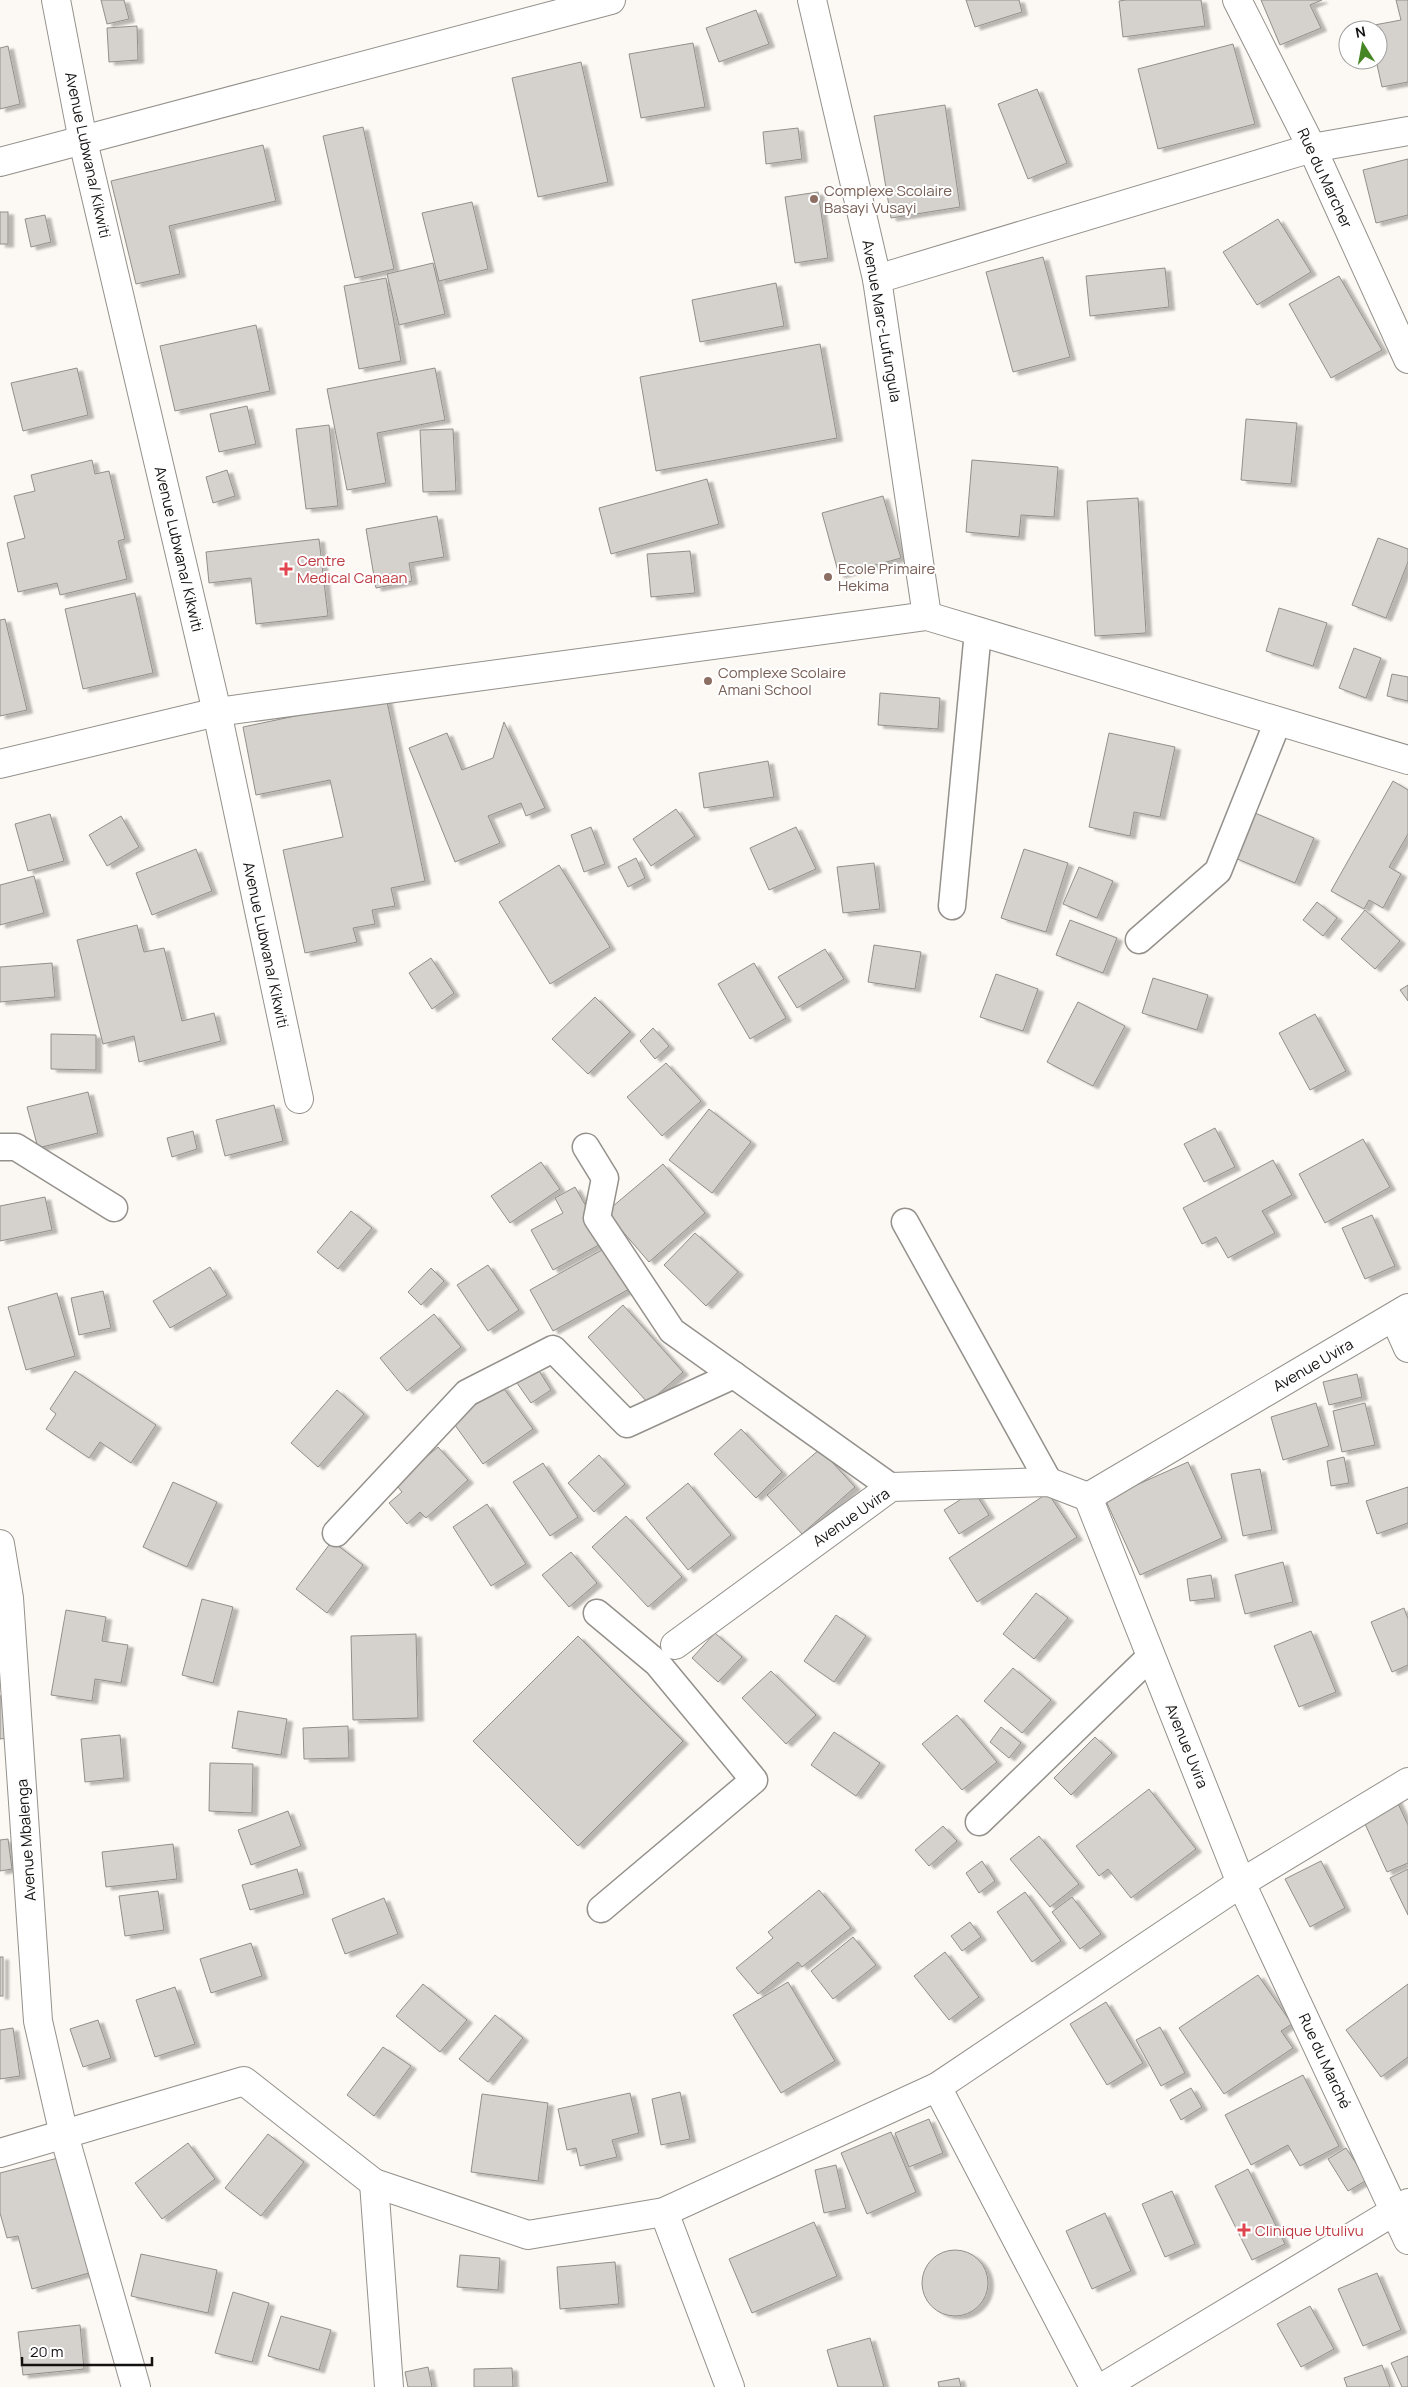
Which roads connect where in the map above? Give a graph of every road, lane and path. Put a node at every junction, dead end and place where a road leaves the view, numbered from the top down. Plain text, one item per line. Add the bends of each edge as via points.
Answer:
1 (56, 0) edge
2 (611, 0) edge
3 (812, 0) edge
4 (1237, 0) edge
5 (1408, 131) edge
6 (83, 142) junction
7 (1312, 148) junction
8 (0, 162) edge
9 (877, 279) junction
10 (1408, 360) edge
11 (927, 616) junction
12 (978, 631) junction
13 (217, 712) junction
14 (1278, 721) junction
15 (1408, 760) edge
16 (0, 764) edge
17 (952, 906) dead end
18 (1139, 940) dead end
19 (300, 1100) dead end
20 (586, 1147) dead end
21 (0, 1148) edge
22 (114, 1208) dead end
23 (905, 1222) dead end
24 (1401, 1313) edge
25 (1408, 1348) edge
26 (734, 1375) junction
27 (1048, 1482) junction
28 (891, 1487) junction
29 (1088, 1497) junction
30 (336, 1533) dead end
31 (0, 1544) edge
32 (4, 1599) edge
33 (597, 1613) dead end
34 (666, 1654) junction
35 (1151, 1656) junction
36 (1408, 1782) edge
37 (979, 1822) dead end
38 (1242, 1883) junction
39 (601, 1909) dead end
40 (936, 2087) junction
41 (64, 2135) junction
42 (0, 2153) edge
43 (374, 2183) junction
44 (1402, 2207) edge
45 (664, 2212) junction
46 (1408, 2240) edge
47 (136, 2387) edge
48 (390, 2387) edge
49 (730, 2387) edge
50 (1094, 2387) edge
51 (1103, 2387) edge

1 - 6 street, Avenue Lubwana/ Kikwiti
2 - 6 street
3 - 9 street, Avenue Marc-Lufungula
4 - 7 street, Rue du Marcher
5 - 7 street
6 - 8 street
6 - 13 street, Avenue Lubwana/ Kikwiti
7 - 9 street
7 - 10 street, Rue du Marcher
9 - 11 street, Avenue Marc-Lufungula
11 - 12 street
11 - 13 street
12 - 14 street
12 - 17 lane
13 - 16 street
13 - 19 street, Avenue Lubwana/ Kikwiti
14 - 15 street
14 - 18 lane via 1218,871
20 - 26 lane via 605,1178 597,1218 672,1331
21 - 22 lane via 16,1147
23 - 27 lane
24 - 25 street
24 - 29 street, Avenue Uvira
26 - 28 lane
26 - 30 lane via 627,1424 553,1349 466,1393
27 - 28 street, Avenue Uvira
27 - 29 street, Avenue Uvira
28 - 34 street, Avenue Uvira
29 - 35 street, Avenue Uvira
31 - 32 street, Avenue Mbalenga
32 - 41 street, Avenue Mbalenga via 38,2021
33 - 34 lane
34 - 39 lane via 754,1780
35 - 37 lane
35 - 38 street, Avenue Uvira
36 - 38 street
38 - 40 street
38 - 44 street, Rue du Marché
40 - 45 street
40 - 50 street
41 - 42 street
41 - 43 street via 244,2081
41 - 47 street, Avenue Mbalenga
43 - 45 street via 528,2235
43 - 48 street
44 - 46 street, Rue du Marché
44 - 51 street
45 - 49 street

